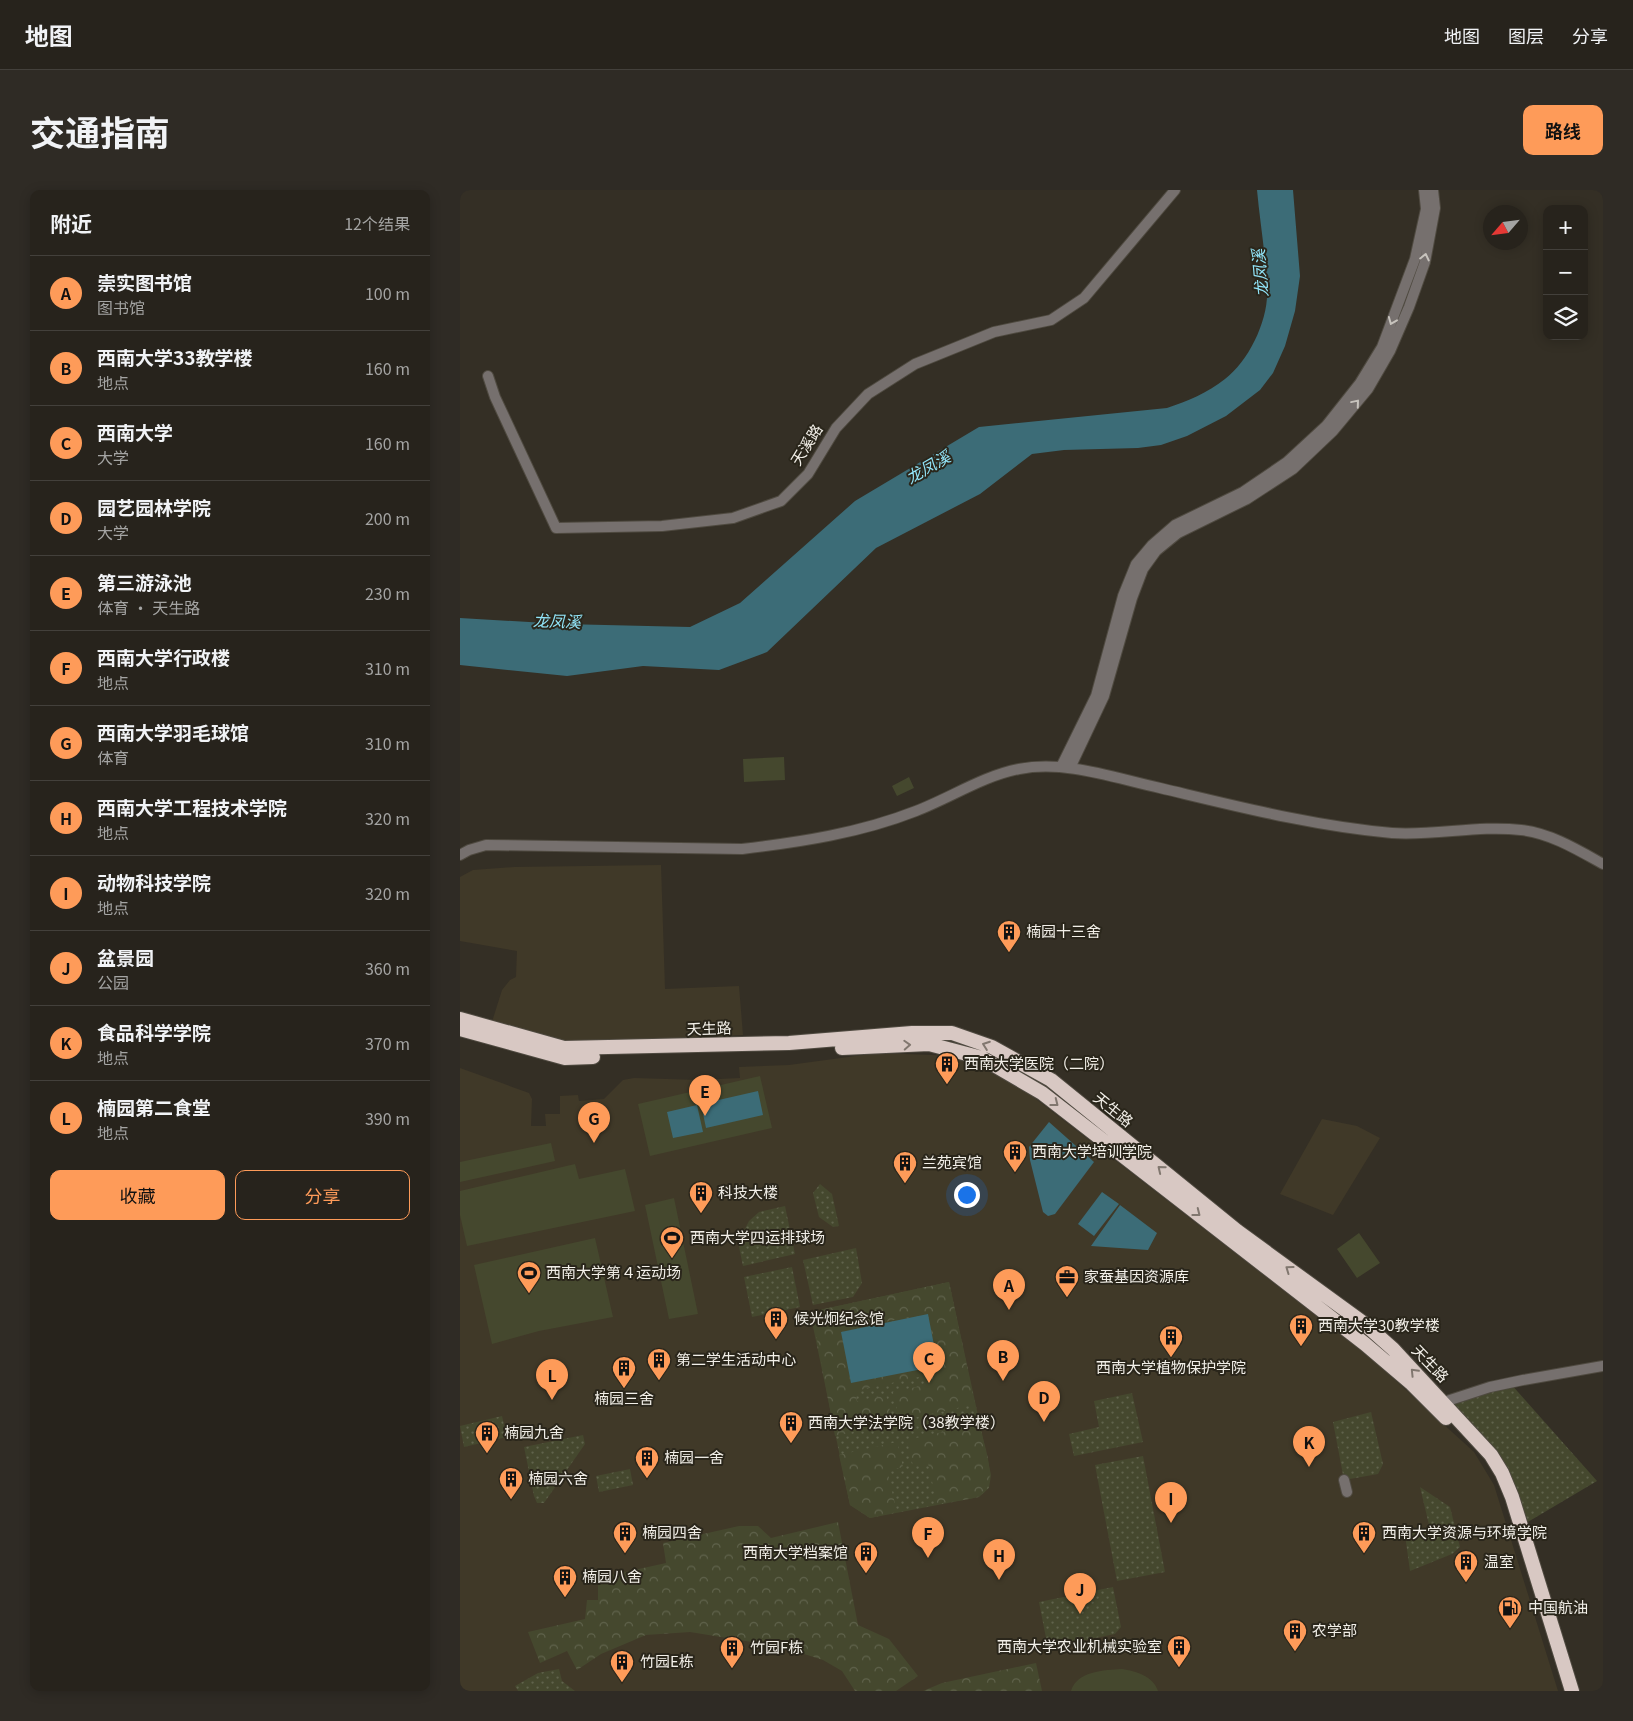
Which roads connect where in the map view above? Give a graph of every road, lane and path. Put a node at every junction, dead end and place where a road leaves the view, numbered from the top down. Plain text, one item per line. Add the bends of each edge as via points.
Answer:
1 (1175, 190) edge
2 (1424, 190) edge
3 (1433, 190) edge
4 (488, 376) dead end
5 (1066, 767) junction
6 (460, 855) edge
7 (1603, 864) edge
8 (460, 1018) edge
9 (460, 1029) edge
10 (1603, 1366) edge
11 (1444, 1402) junction
12 (1344, 1480) dead end
13 (1347, 1492) dead end
14 (1562, 1691) edge
15 (1572, 1691) edge

1 - 4 street, 天溪路 via 1084,298 1051,320 994,332 907,369 868,394 836,428 808,474 781,501 733,518 662,526 556,528
2 -> 5 street via 1426,209 1415,259 1382,347 1360,384 1326,426 1287,462 1243,492 1175,525 1136,564 1123,596 1096,696
5 -> 3 street via 1104,696 1132,598 1143,568 1156,551 1178,533 1247,499 1293,469 1333,431 1368,389 1390,351 1425,262 1435,208
5 - 6 street via 1020,768 874,826 780,844 742,849 486,845
5 - 7 street via 1332,825 1394,833 1523,830 1554,838
11 -> 8 highway, 天生路 via 1366,1325 1237,1231 1051,1080 992,1047 952,1033 912,1033 789,1043 564,1048
9 -> 14 highway, 天生路 via 565,1058 929,1044 982,1058 1042,1093 1365,1344 1412,1384 1472,1444 1495,1476 1505,1502
10 - 11 street via 1523,1380
11 - 15 highway, 天生路 via 1491,1454 1502,1473
12 - 13 street

